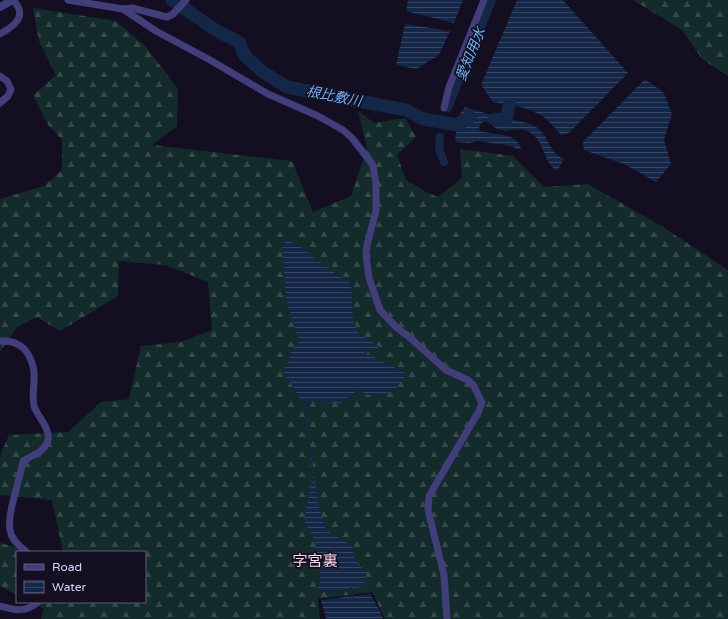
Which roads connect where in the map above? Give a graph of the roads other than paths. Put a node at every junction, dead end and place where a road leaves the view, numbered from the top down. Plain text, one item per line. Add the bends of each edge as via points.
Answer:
1 (13, 0) edge
2 (68, 0) edge
3 (484, 0) edge
4 (183, 4) edge
5 (0, 6) edge
6 (123, 9) junction
7 (0, 34) edge
8 (0, 76) edge
9 (0, 102) edge
10 (444, 108) dead end
11 (0, 341) edge
12 (26, 551) edge
13 (37, 603) edge
14 (0, 606) edge
15 (447, 619) edge

1 - 5 street
1 - 7 street via 19,8 19,18 12,28
2 - 6 street
3 - 10 street via 448,87
4 - 6 street via 167,17 132,8
6 - 15 street via 156,31 268,94 343,130 373,165 376,211 366,254 368,278 380,310 446,370 468,380 474,386 482,403 429,496 428,510 444,575
8 - 9 street via 7,80 10,89 8,96
11 - 12 street via 16,343 34,365 33,402 48,434 48,441 41,451 23,461 12,506 10,531 16,542
13 - 14 street via 18,611

